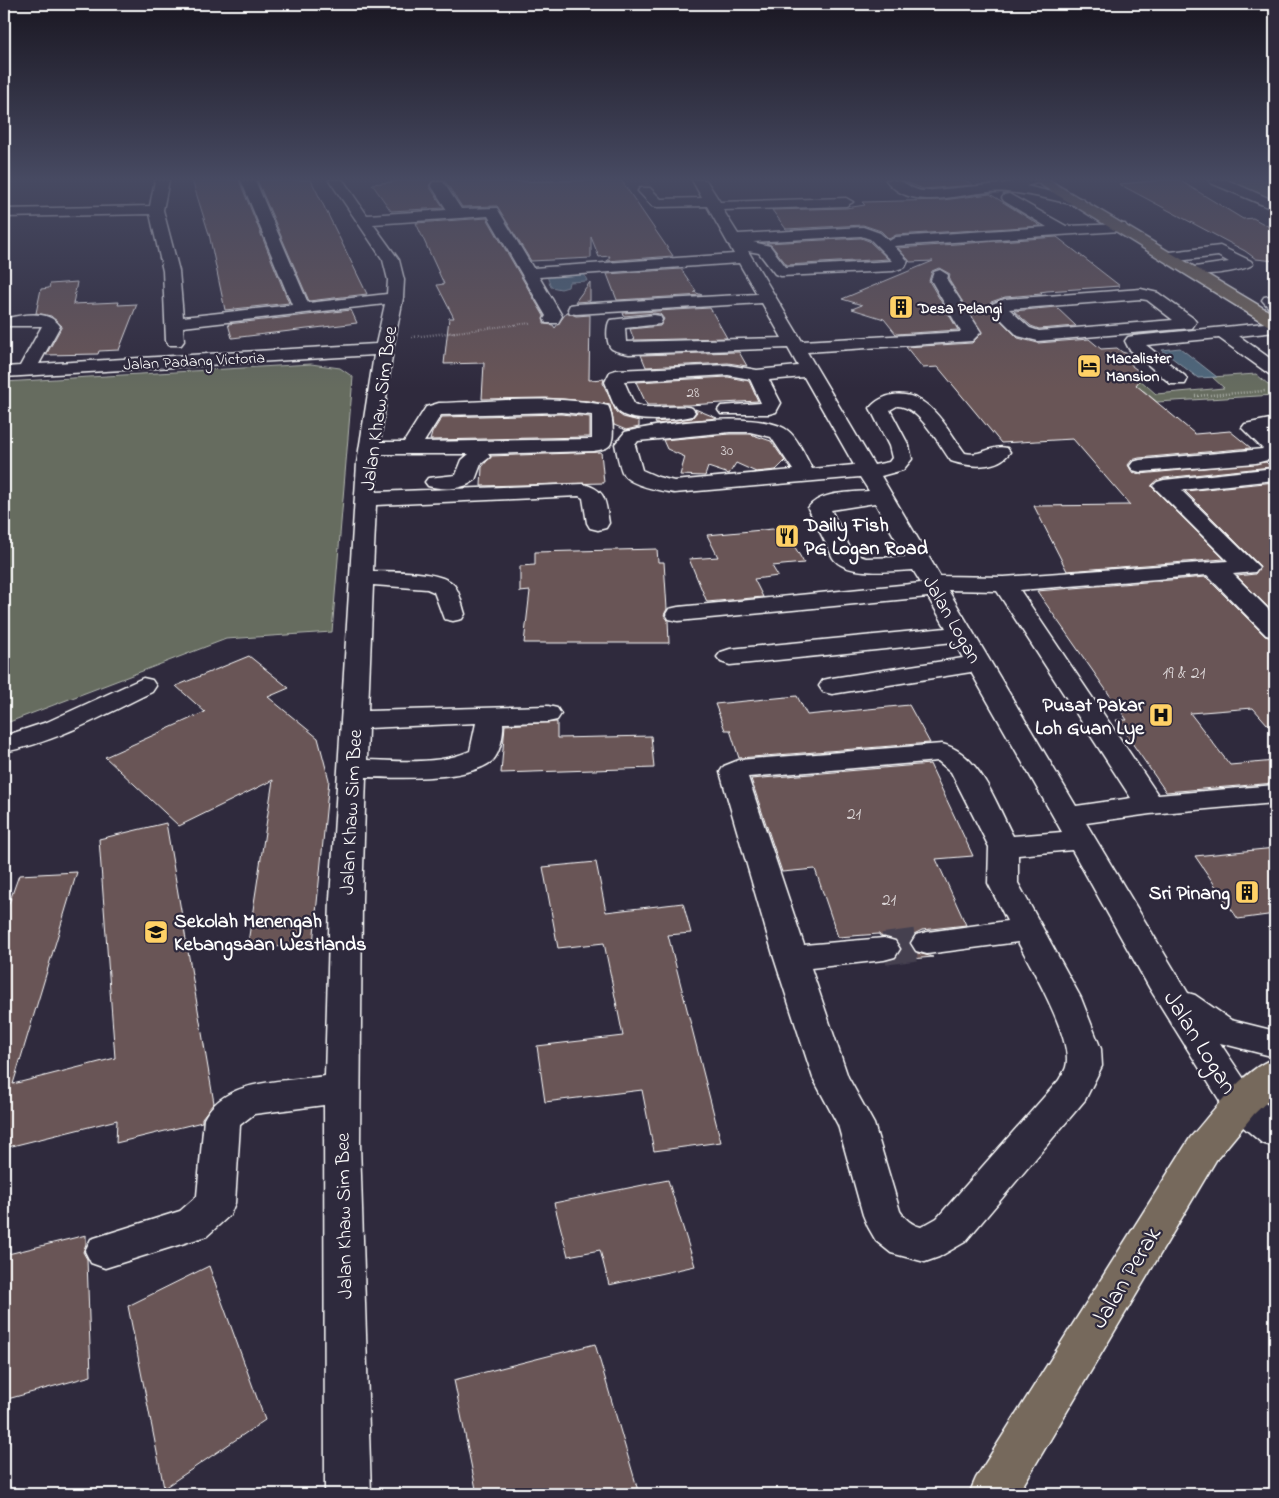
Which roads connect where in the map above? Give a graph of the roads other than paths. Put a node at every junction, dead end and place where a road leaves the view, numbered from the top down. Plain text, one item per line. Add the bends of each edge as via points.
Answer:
1 (166, 250) edge
2 (277, 250) edge
3 (384, 250) edge
4 (515, 250) edge
5 (733, 250) edge
6 (740, 250) edge
7 (767, 250) edge
8 (889, 250) edge
9 (1158, 250) edge
10 (1198, 253) junction
11 (1170, 257) junction
12 (694, 262) junction
13 (1224, 268) junction
14 (1194, 271) junction
15 (528, 273) junction
16 (940, 275) dead end
17 (711, 288) junction
18 (395, 298) junction
19 (768, 298) junction
20 (1275, 300) edge
21 (302, 308) junction
22 (576, 309) dead end
23 (1271, 316) edge
24 (552, 319) road end
25 (654, 320) dead end
26 (14, 322) dead end
27 (1187, 322) junction
28 (175, 323) junction
29 (1225, 334) junction
30 (385, 345) junction
31 (795, 345) junction
32 (175, 362) junction
33 (27, 370) junction
34 (1275, 370) edge
35 (810, 371) junction
36 (4, 372) edge
37 (756, 374) junction
38 (1178, 380) dead end
39 (1275, 424) edge
40 (369, 448) junction
41 (410, 448) junction
42 (1275, 450) edge
43 (1000, 452) dead end
44 (480, 457) dead end
45 (1140, 466) dead end
46 (868, 472) junction
47 (1275, 474) edge
48 (806, 475) junction
49 (366, 491) junction
50 (883, 496) junction
51 (598, 523) dead end
52 (1213, 568) junction
53 (361, 577) junction
54 (930, 578) junction
55 (1004, 584) junction
56 (452, 614) dead end
57 (678, 614) dead end
58 (1275, 630) edge
59 (962, 634) junction
60 (730, 657) dead end
61 (979, 663) junction
62 (143, 686) dead end
63 (832, 686) dead end
64 (548, 714) dead end
65 (489, 715) junction
66 (355, 720) junction
67 (4, 744) edge
68 (352, 769) junction
69 (1275, 794) edge
70 (1150, 805) junction
71 (1074, 828) junction
72 (1004, 847) junction
73 (1028, 929) junction
74 (927, 943) tunnel mouth
75 (884, 949) tunnel mouth
76 (790, 958) junction
77 (1162, 980) junction
78 (1275, 1044) edge
79 (1275, 1072) edge
80 (342, 1088) junction
81 (1241, 1104) junction
82 (1275, 1132) edge
83 (105, 1251) dead end
84 (348, 1494) edge
85 (992, 1494) edge

1 - 28 street via 171,271
2 - 21 street
3 - 18 street, Jalan Khaw Sim Bee via 391,260 396,280
4 - 15 street
5 - 12 street
6 - 19 street, Jalan Logan
7 - 8 street via 780,271 789,272 899,264 900,261
9 - 11 main road
10 - 11 street
10 - 13 street
10 - 13 street via 1224,252 1245,264
11 - 14 main road
12 - 15 street
12 - 17 street
13 - 14 street
14 - 23 main road
15 - 24 street via 554,316
16 - 31 street via 972,332 966,336
17 - 19 street
17 - 22 street
18 - 21 street
18 - 30 street, Jalan Khaw Sim Bee
19 - 31 street, Jalan Logan
20 - 23 street via 1270,300
21 - 28 street
23 - 27 street
23 - 29 street
25 - 31 street via 616,324 618,345 629,349
26 - 33 street via 42,320 51,326
27 - 27 street via 1038,336 1024,332 998,308 1005,304 1141,294 1152,296
28 - 32 street
29 - 34 street
29 - 38 street via 1134,342
30 - 32 street, Jalan Padang Victoria
30 - 40 street, Jalan Khaw Sim Bee
31 - 35 street, Jalan Logan
32 - 33 street, Jalan Padang Victoria
33 - 36 street, Jalan Padang Victoria
35 - 37 street
35 - 46 street, Jalan Logan
37 - 37 street via 772,403 769,408 634,412 626,408 614,382 616,376 627,374 728,370
39 - 42 street via 1252,428
40 - 41 street
40 - 49 street, Jalan Khaw Sim Bee
41 - 41 street via 594,446 602,442 601,410 561,406 439,409 433,411
42 - 45 street via 1256,457
43 - 46 street via 976,460 958,457 922,407 899,400 880,408 902,459 896,466
44 - 49 street via 472,460 468,476 461,481
46 - 48 street
46 - 50 street, Jalan Logan
47 - 52 street via 1164,486 1247,567
48 - 48 street via 674,486 651,482 633,473 625,444 632,436 651,433 757,426 779,434
49 - 51 street via 583,490 592,495
49 - 53 street, Jalan Khaw Sim Bee
50 - 54 street, Jalan Logan
50 - 54 street via 830,502 819,508 844,558
52 - 55 street
52 - 58 street
53 - 56 street via 432,582 444,588
53 - 66 street, Jalan Khaw Sim Bee
54 - 55 street
54 - 57 street
54 - 59 street, Jalan Logan
55 - 70 street
59 - 60 street
59 - 61 street, Jalan Logan
61 - 63 street
61 - 71 street, Jalan Logan
62 - 67 street via 51,729
64 - 65 street
65 - 66 street
65 - 68 street via 490,729 482,756 471,762 454,767
66 - 68 street, Jalan Khaw Sim Bee
68 - 80 street, Jalan Khaw Sim Bee
69 - 70 street
70 - 71 street
71 - 72 street
71 - 77 street, Jalan Logan
72 - 73 street via 1003,882
72 - 76 street via 963,768 942,752 739,769 734,776
73 - 74 street
73 - 76 street via 1064,998 1084,1049 1081,1076 951,1230 925,1246 905,1242 890,1229 882,1215 856,1124 831,1078
75 - 76 street
77 - 78 street, Jalan Logan via 1185,1006 1221,1030
77 - 81 street, Jalan Logan
79 - 81 main road, Jalan Perak
80 - 83 street via 245,1101 222,1119 216,1203 193,1224
80 - 84 street, Jalan Khaw Sim Bee
81 - 82 street, Jalan Logan
81 - 85 main road, Jalan Perak via 1203,1149

